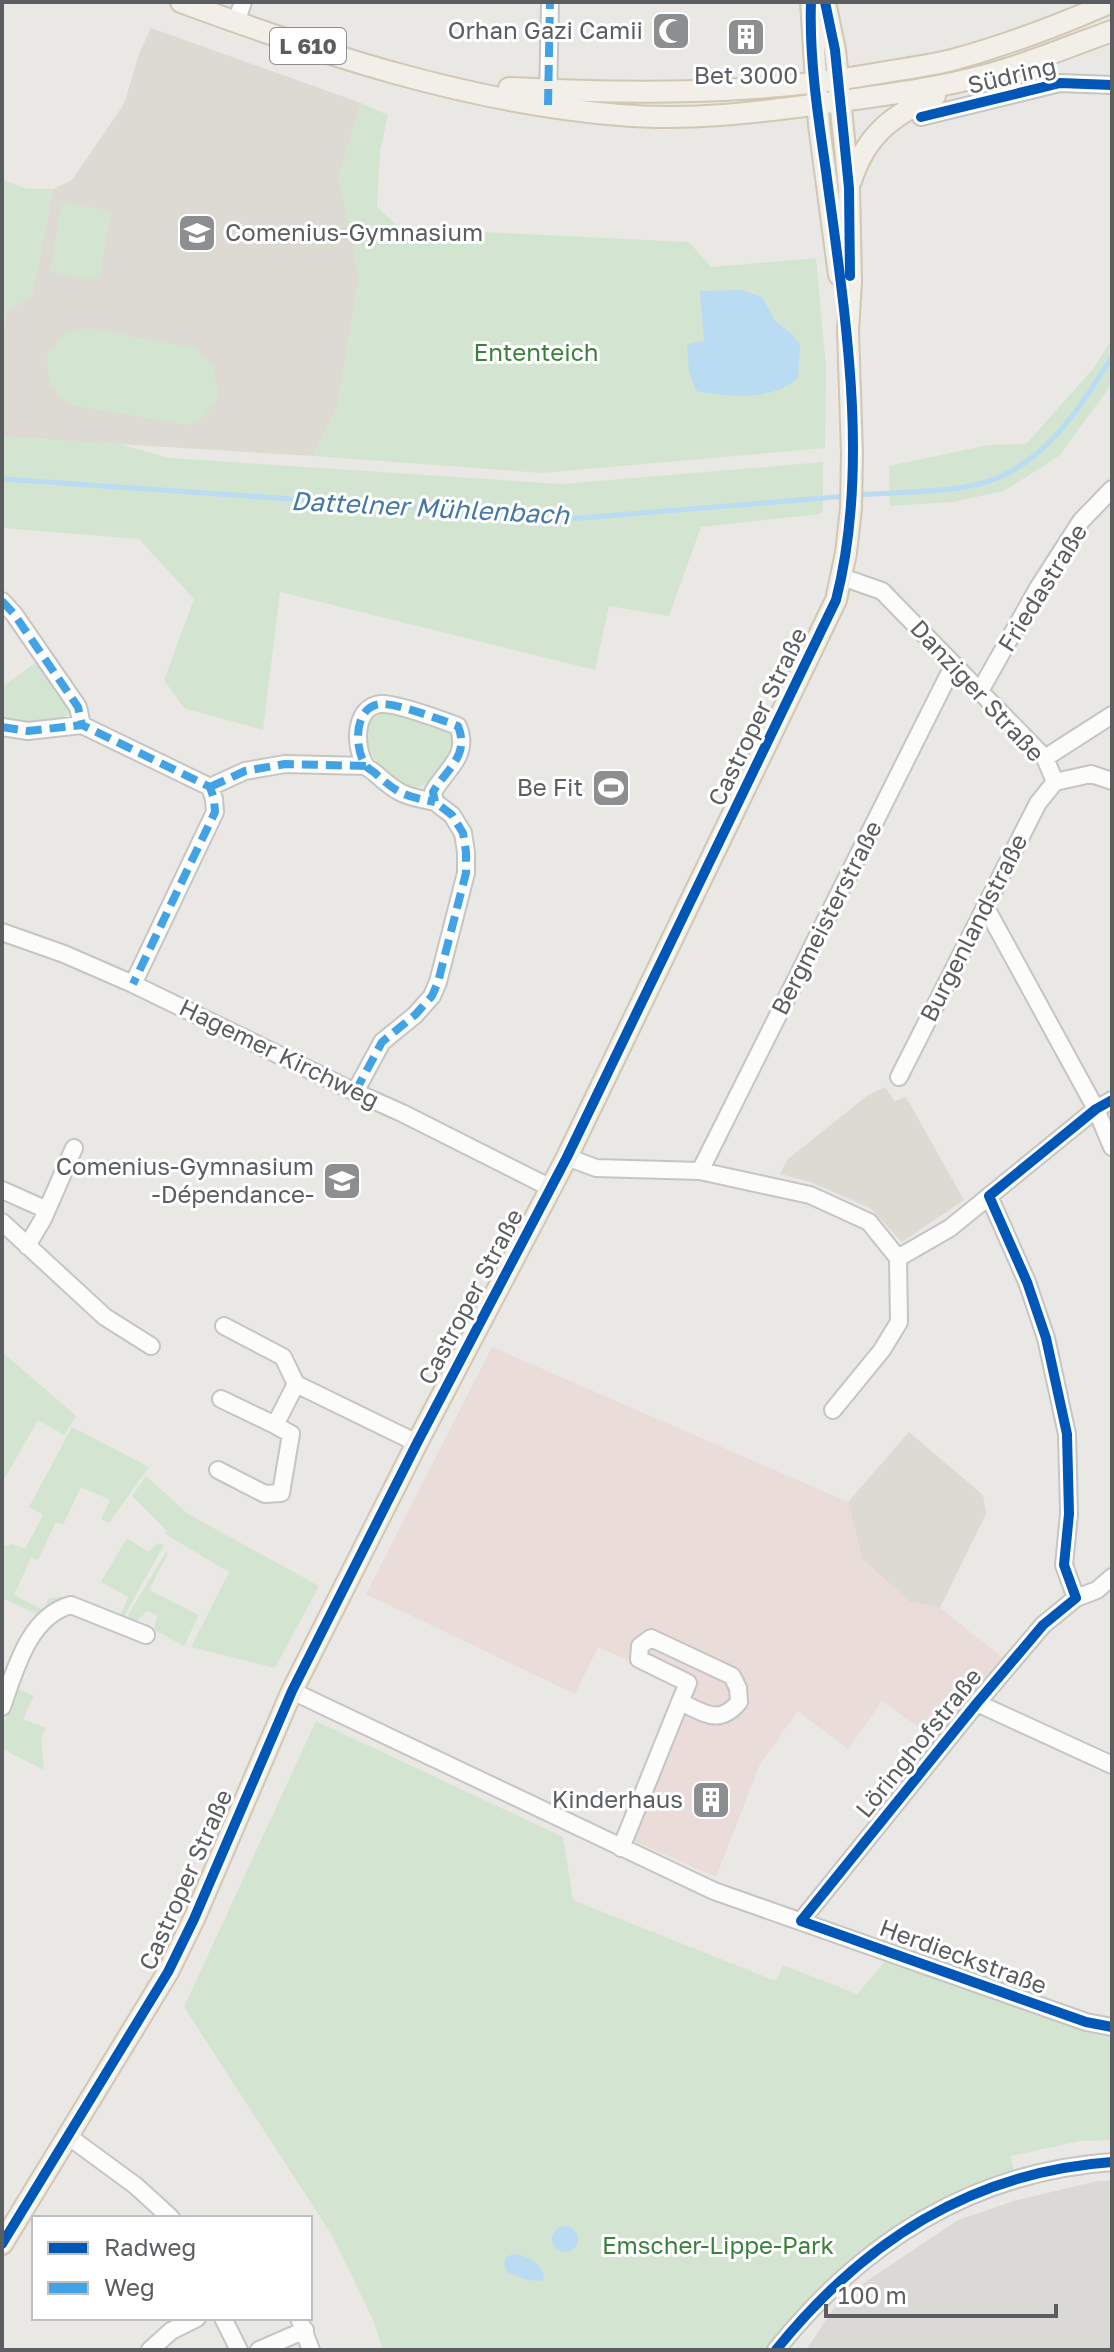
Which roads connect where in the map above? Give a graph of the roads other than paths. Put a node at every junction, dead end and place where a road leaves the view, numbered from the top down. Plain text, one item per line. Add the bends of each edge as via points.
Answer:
1 (181, 2) edge
2 (243, 2) edge
3 (550, 2) edge
4 (811, 2) edge
5 (825, 2) edge
6 (1112, 2) edge
7 (236, 22) junction
8 (1112, 31) edge
9 (974, 78) junction
10 (839, 80) junction
11 (815, 83) junction
12 (1112, 85) edge
13 (548, 98) junction
14 (840, 102) junction
15 (817, 104) junction
16 (921, 117) dead end
17 (849, 188) junction
18 (848, 331) junction
19 (1112, 489) edge
20 (842, 577) junction
21 (2, 601) edge
22 (953, 666) junction
23 (980, 691) junction
24 (1112, 715) edge
25 (82, 725) junction
26 (2, 727) edge
27 (1045, 758) junction
28 (366, 766) junction
29 (1112, 781) edge
30 (1055, 782) junction
31 (210, 787) junction
32 (435, 802) junction
33 (985, 906) junction
34 (2, 932) edge
35 (133, 984) junction
36 (899, 1077) dead end
37 (355, 1092) junction
38 (1112, 1100) edge
39 (1096, 1109) junction
40 (1112, 1147) edge
41 (74, 1148) dead end
42 (567, 1157) junction
43 (700, 1171) junction
44 (551, 1188) junction
45 (2, 1190) edge
46 (989, 1196) junction
47 (47, 1210) junction
48 (2, 1222) edge
49 (27, 1246) junction
50 (898, 1258) junction
51 (224, 1326) dead end
52 (151, 1346) dead end
53 (296, 1384) junction
54 (221, 1399) dead end
55 (833, 1410) dead end
56 (275, 1425) junction
57 (417, 1443) junction
58 (218, 1470) dead end
59 (1112, 1577) edge
60 (1076, 1598) junction
61 (146, 1635) dead end
62 (292, 1691) junction
63 (680, 1702) junction
64 (977, 1703) junction
65 (2, 1707) edge
66 (1112, 1765) edge
67 (621, 1848) junction
68 (801, 1921) junction
69 (1112, 2027) edge
70 (68, 2136) junction
71 (1112, 2162) edge
72 (169, 2216) edge
73 (2, 2244) edge
74 (193, 2320) edge
75 (224, 2320) edge
76 (302, 2324) edge
77 (150, 2350) edge
78 (239, 2350) edge
79 (259, 2350) edge
80 (311, 2350) edge
81 (776, 2350) edge

1 - 7 main road, Südring / L 610
2 - 7 street
3 - 13 street
4 - 11 main road, Castroper Straße
5 - 10 main road, Castroper Straße
6 - 10 main road, Südring via 1053,28 948,61
7 - 13 main road, Südring / L 610 via 487,97
8 - 9 main road, Südring
9 - 14 main road, Südring
9 - 17 main road via 909,107 884,126 859,158
10 - 11 main road, Südring
10 - 14 main road, Castroper Straße
11 - 13 main road, Südring / L 610
11 - 15 main road, Castroper Straße
12 - 16 street, Südring via 1060,83
13 - 15 main road, Südring / L 610 via 621,115 716,115
14 - 15 main road, Südring
14 - 17 main road, Castroper Straße
15 - 18 main road, Castroper Straße
17 - 18 main road, Castroper Straße
18 - 20 main road, Castroper Straße via 852,478
19 - 23 street, Friedastraße via 1081,521
20 - 22 street, Danziger Straße via 882,591
20 - 42 main road, Castroper Straße via 829,614
21 - 25 street via 78,707
22 - 23 street, Danziger Straße
22 - 43 street, Bergmeisterstraße
23 - 27 street, Danziger Straße
24 - 27 street
25 - 26 street via 28,731
25 - 31 street
27 - 30 street, Danziger Straße
28 - 31 street via 285,764 245,771
28 - 32 street via 393,790
28 - 32 street via 358,725 372,707 392,706 458,726 464,740 433,792
29 - 30 street, Danziger Straße via 1091,774
30 - 33 street, Burgenlandstraße via 1038,803
31 - 35 street via 215,812
32 - 37 street via 452,815 466,852 466,873 438,982 415,1015 382,1042
33 - 36 street, Burgenlandstraße
33 - 39 street
34 - 35 street, Hagemer Kirchweg
35 - 37 street, Hagemer Kirchweg
37 - 44 street, Hagemer Kirchweg
38 - 39 street
39 - 40 street
39 - 46 street
41 - 47 street
42 - 43 street via 596,1168
42 - 44 main road, Castroper Straße
43 - 50 street via 810,1195 869,1222
44 - 57 main road, Castroper Straße
45 - 47 street
46 - 50 street via 950,1228
46 - 60 street via 1046,1338 1067,1434 1064,1565
47 - 49 street
48 - 49 street
49 - 52 street via 105,1317
50 - 55 street via 899,1322
51 - 53 street via 283,1357
53 - 56 street
53 - 57 street
54 - 56 street
56 - 58 street via 291,1434 281,1493 265,1494
57 - 62 main road, Castroper Straße
59 - 60 street, Löringhofstraße
60 - 64 street, Löringhofstraße via 1043,1625
61 - 65 street via 71,1605 49,1613 16,1667
62 - 67 street, Herdieckstraße
62 - 70 main road, Castroper Straße via 168,1972
63 - 63 street via 688,1683 639,1659 640,1646 651,1638 732,1676 738,1688 739,1702 729,1714 714,1717
63 - 67 street
64 - 66 street
64 - 68 street, Löringhofstraße
67 - 68 street, Herdieckstraße via 714,1891
68 - 69 street, Herdieckstraße
70 - 72 street
70 - 73 main road, Castroper Straße
71 - 81 street via 1014,2181 927,2217 885,2242 842,2278
74 - 77 street
75 - 78 street
76 - 79 street
76 - 80 street

